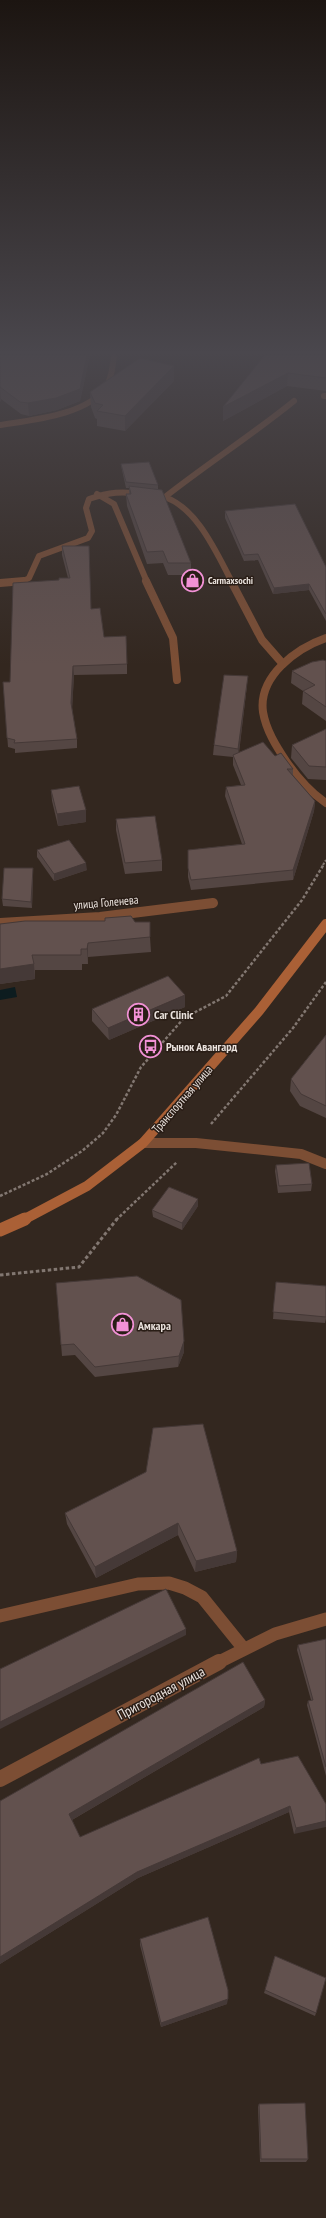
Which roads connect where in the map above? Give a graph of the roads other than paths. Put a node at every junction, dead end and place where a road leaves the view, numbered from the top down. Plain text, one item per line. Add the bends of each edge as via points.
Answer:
1 (214, 459) edge
2 (97, 494) junction
3 (165, 497) junction
4 (0, 583) edge
5 (326, 638) edge
6 (283, 664) junction
7 (177, 680) dead end
8 (326, 803) edge
9 (213, 903) dead end
10 (0, 923) edge
11 (326, 924) edge
12 (143, 1143) junction
13 (326, 1164) edge
14 (0, 1230) edge
15 (0, 1616) edge
16 (326, 1619) edge
17 (244, 1649) junction
18 (0, 1779) edge

1 - 3 street
2 - 3 street via 127,492
2 - 4 street via 89,499 86,508 92,531 88,538 39,556 31,576 25,581
2 - 7 street via 114,504 173,638
3 - 6 street via 183,508 206,533 262,640
5 - 6 street via 297,653
6 - 8 street via 267,685 263,715 269,733 282,755 315,796
9 - 10 street, улица Голенева via 100,917
11 - 12 main road, Транспортная улица via 259,1011
12 - 13 street via 196,1143 301,1154
12 - 14 main road, Транспортная улица via 87,1186 48,1208
15 - 17 street via 138,1584 169,1583 185,1588 202,1598
16 - 17 street, Пригородная улица via 276,1634
17 - 18 street, Пригородная улица

